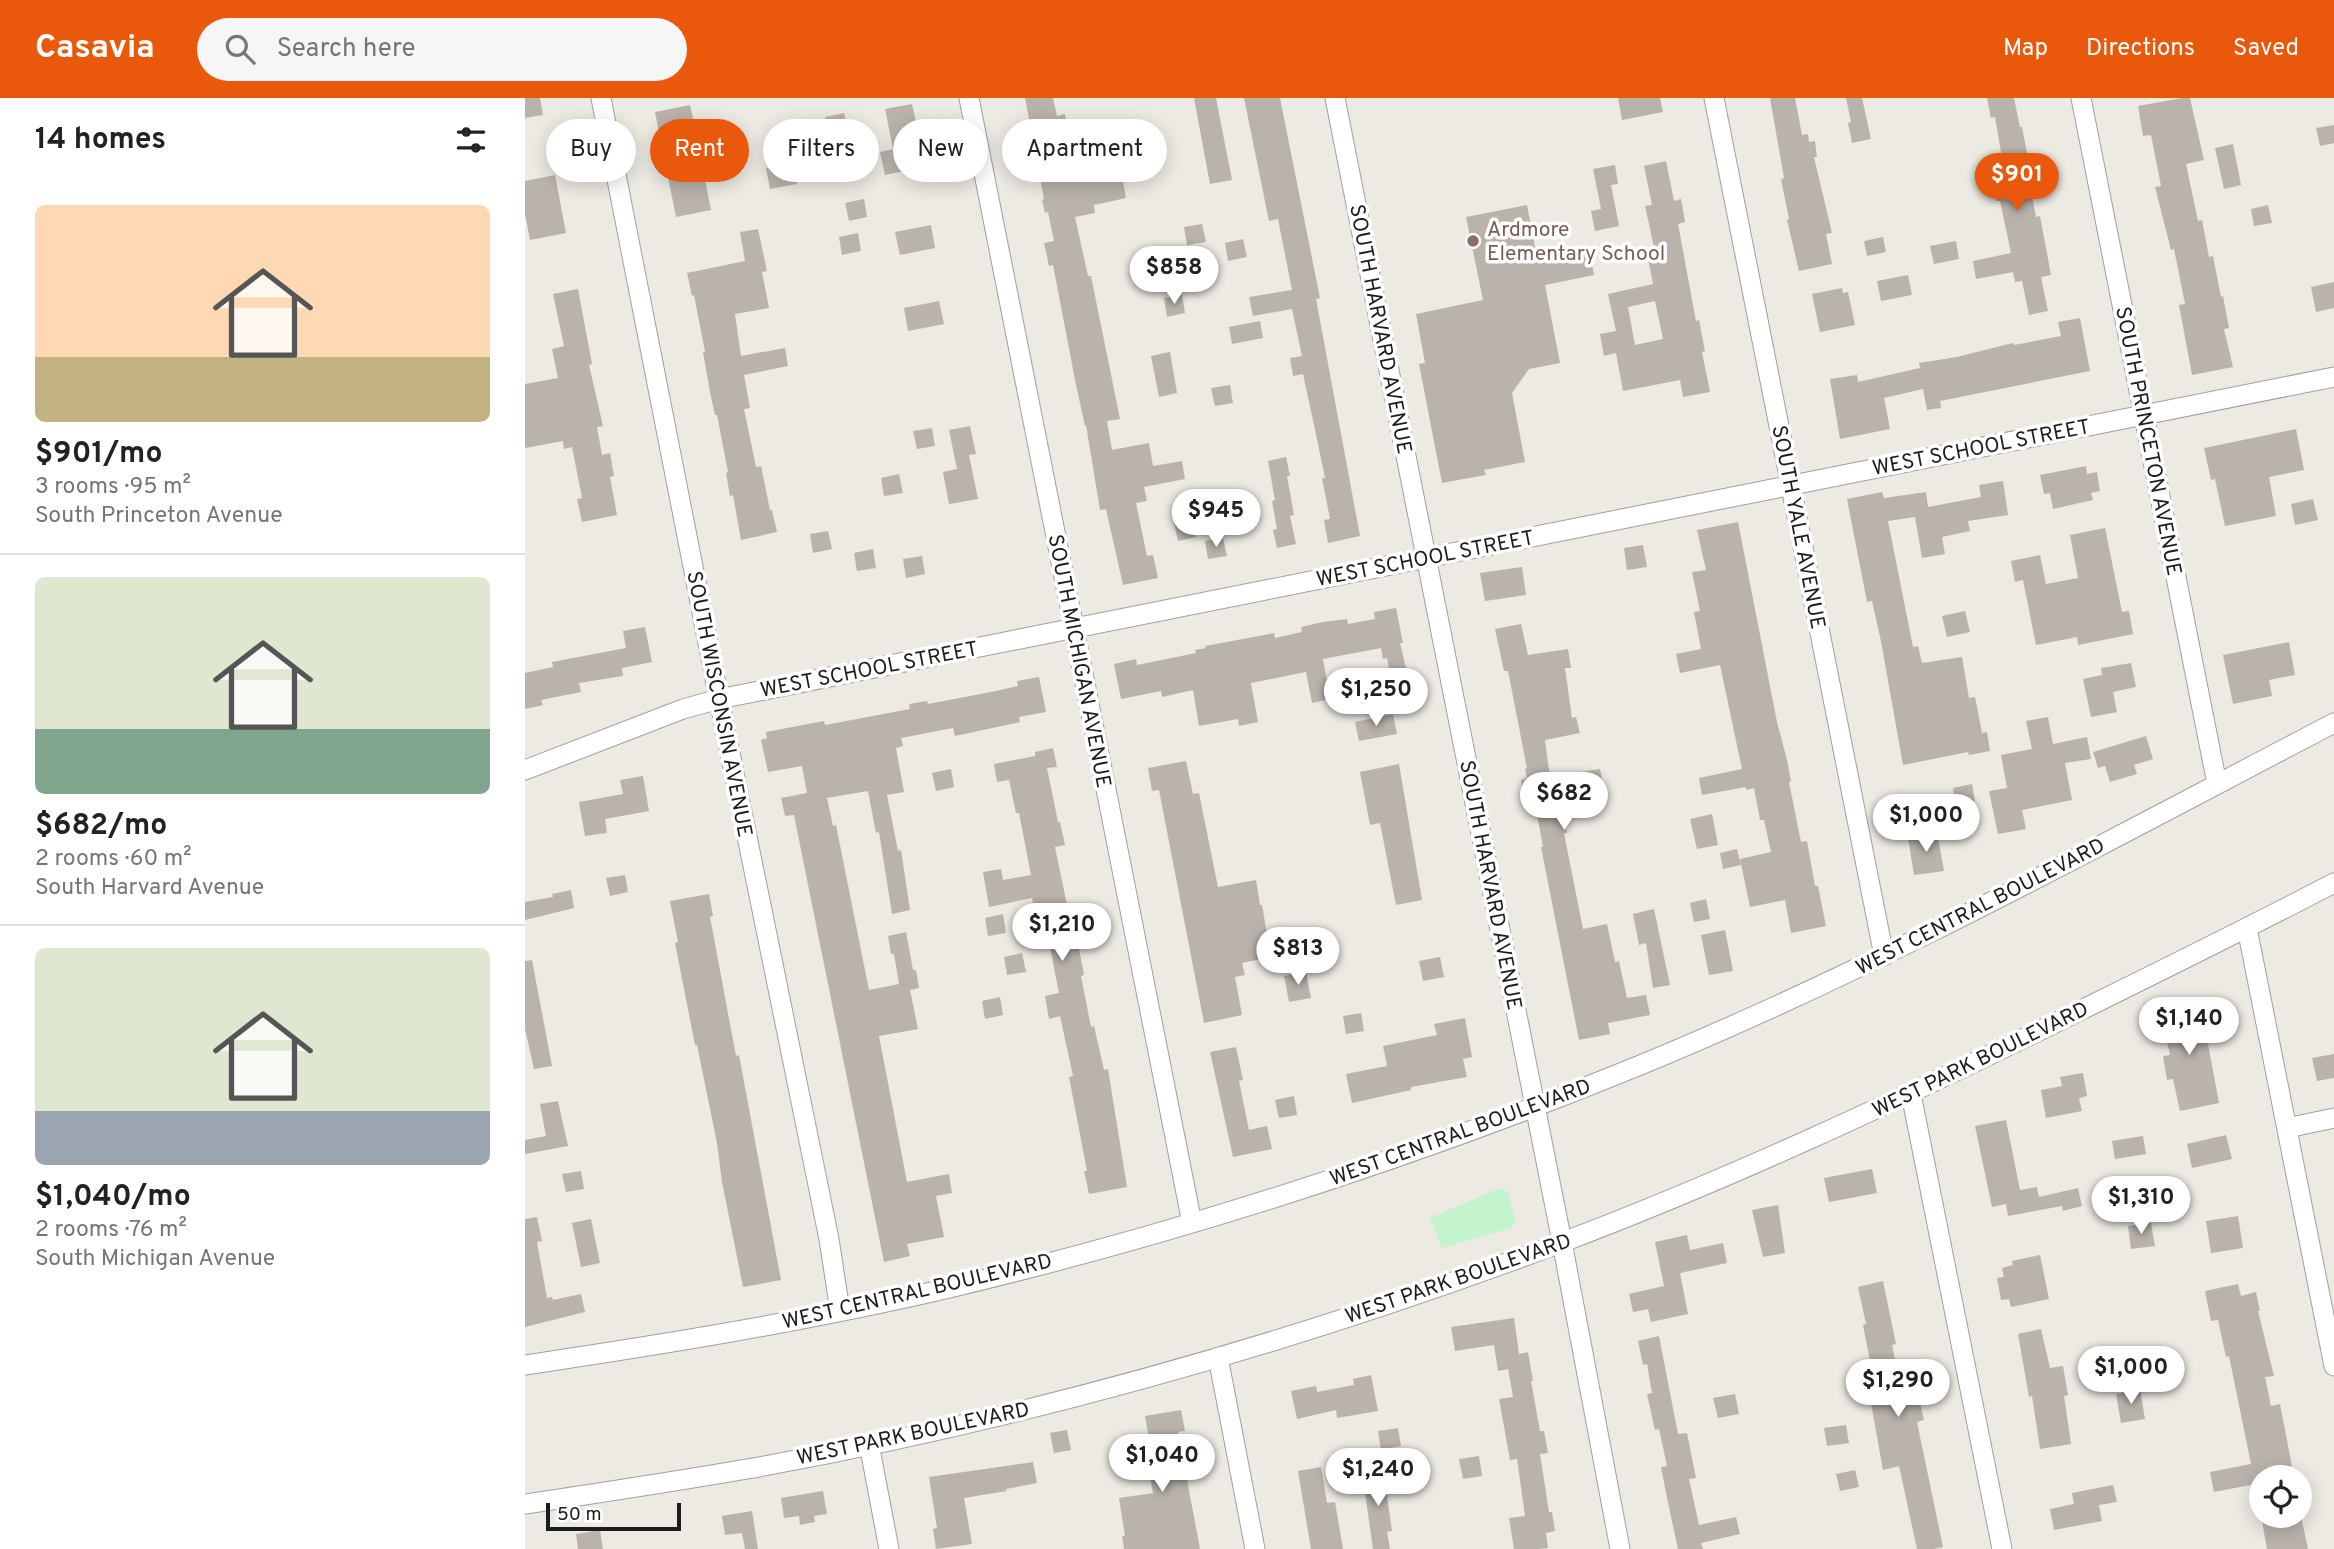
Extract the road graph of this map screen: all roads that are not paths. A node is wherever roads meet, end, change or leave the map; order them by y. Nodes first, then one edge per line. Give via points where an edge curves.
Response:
1 (601, 98) edge
2 (969, 98) edge
3 (1335, 98) edge
4 (1714, 98) edge
5 (2081, 98) edge
6 (2334, 377) edge
7 (2144, 415) junction
8 (1791, 485) junction
9 (1427, 558) junction
10 (1074, 628) junction
11 (719, 698) junction
12 (2334, 723) edge
13 (525, 770) edge
14 (2217, 784) junction
15 (2334, 883) edge
16 (2246, 929) junction
17 (1884, 956) junction
18 (1912, 1094) junction
19 (1534, 1106) junction
20 (2334, 1118) edge
21 (2287, 1128) junction
22 (1192, 1223) junction
23 (1562, 1242) junction
24 (840, 1311) junction
25 (1218, 1357) junction
26 (525, 1365) edge
27 (2334, 1366) edge
28 (869, 1444) junction
29 (525, 1504) edge
30 (889, 1549) edge
31 (1255, 1549) edge
32 (1620, 1549) edge
33 (2002, 1549) edge

1 - 11 street, SOUTH WISCONSIN AVENUE
2 - 10 street, SOUTH MICHIGAN AVENUE
3 - 9 street, SOUTH HARVARD AVENUE
4 - 8 street, SOUTH YALE AVENUE
5 - 7 street, SOUTH PRINCETON AVENUE
6 - 7 street, WEST SCHOOL STREET
7 - 8 street, WEST SCHOOL STREET
7 - 14 street, SOUTH PRINCETON AVENUE
8 - 9 street, WEST SCHOOL STREET
8 - 17 street, SOUTH YALE AVENUE
9 - 10 street, WEST SCHOOL STREET
9 - 19 street, SOUTH HARVARD AVENUE
10 - 11 street, WEST SCHOOL STREET
10 - 22 street, SOUTH MICHIGAN AVENUE
11 - 13 street, WEST SCHOOL STREET
11 - 24 street, SOUTH WISCONSIN AVENUE
12 - 14 street, WEST CENTRAL BOULEVARD
14 - 17 street, WEST CENTRAL BOULEVARD
15 - 16 street, WEST PARK BOULEVARD
16 - 18 street, WEST PARK BOULEVARD
16 - 21 street
17 - 19 street, WEST CENTRAL BOULEVARD via 1716,1033
18 - 23 street, WEST PARK BOULEVARD
18 - 33 street
19 - 22 street, WEST CENTRAL BOULEVARD via 1403,1155
19 - 23 street, SOUTH HARVARD AVENUE
20 - 21 street
21 - 27 street
22 - 24 street, WEST CENTRAL BOULEVARD via 943,1289
23 - 25 street, WEST PARK BOULEVARD
23 - 32 street, SOUTH HARVARD AVENUE
24 - 26 street, WEST CENTRAL BOULEVARD
25 - 28 street, WEST PARK BOULEVARD via 1045,1404
25 - 31 street
28 - 29 street, WEST PARK BOULEVARD
28 - 30 street

